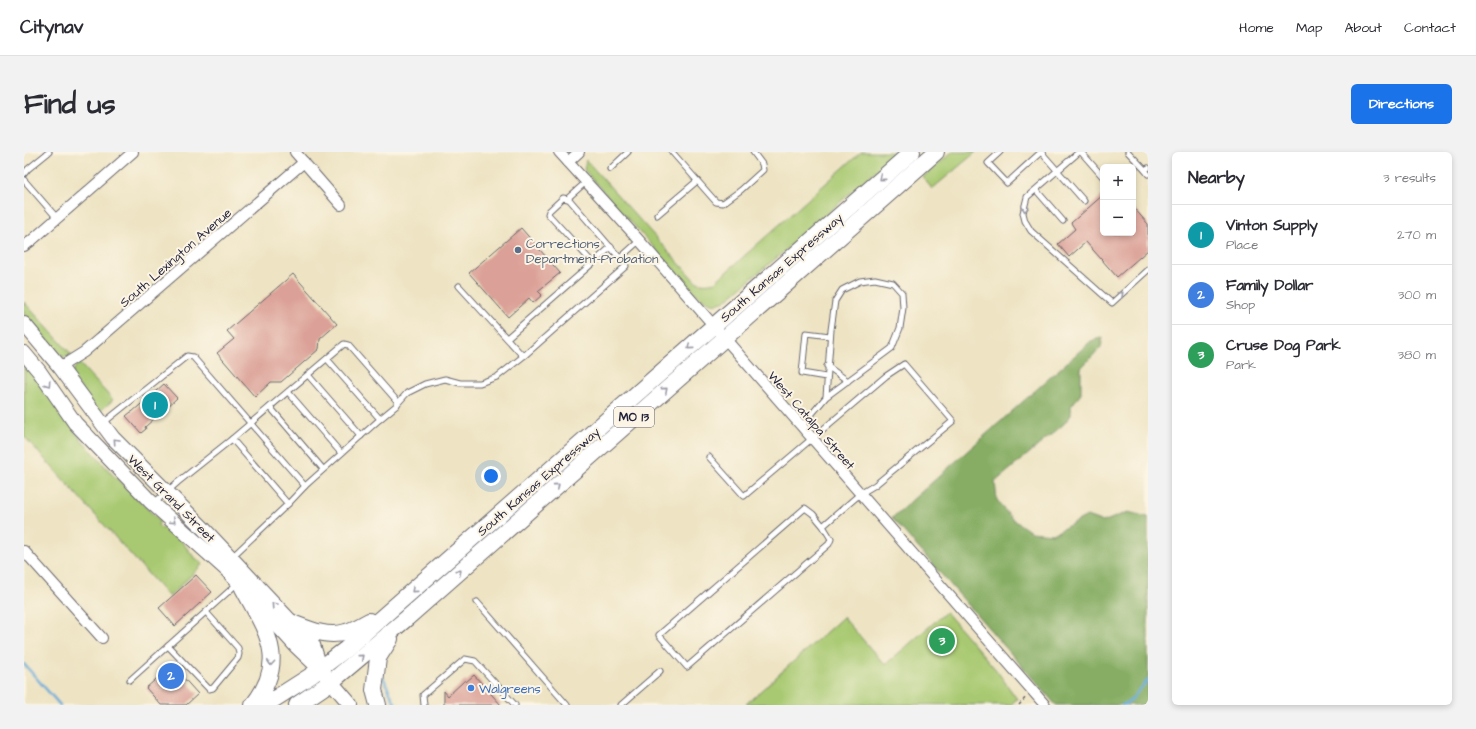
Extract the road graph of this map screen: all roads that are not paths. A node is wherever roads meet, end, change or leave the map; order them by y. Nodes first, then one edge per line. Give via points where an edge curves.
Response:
1 (49, 152) edge
2 (133, 152) edge
3 (295, 152) edge
4 (559, 152) edge
5 (579, 152) edge
6 (628, 152) edge
7 (672, 152) edge
8 (754, 152) edge
9 (912, 152) edge
10 (936, 152) edge
11 (1000, 152) edge
12 (1080, 152) edge
13 (1128, 152) edge
14 (304, 162) junction
15 (568, 162) junction
16 (610, 169) dead end
17 (1057, 170) junction
18 (1147, 171) edge
19 (24, 174) edge
20 (1100, 175) edge
21 (24, 180) edge
22 (698, 181) junction
23 (586, 182) junction
24 (1036, 190) junction
25 (568, 199) junction
26 (1084, 201) dead end
27 (341, 204) dead end
28 (657, 215) dead end
29 (57, 218) junction
30 (1063, 221) dead end
31 (639, 241) junction
32 (24, 246) edge
33 (611, 247) junction
34 (620, 258) junction
35 (592, 263) junction
36 (1148, 270) edge
37 (459, 286) dead end
38 (24, 324) edge
39 (713, 326) junction
40 (830, 336) junction
41 (507, 338) junction
42 (723, 338) junction
43 (24, 353) edge
44 (525, 355) junction
45 (327, 359) junction
46 (827, 366) junction
47 (60, 367) junction
48 (308, 375) junction
49 (826, 377) junction
50 (848, 381) junction
51 (288, 392) junction
52 (826, 397) junction
53 (398, 403) junction
54 (270, 407) junction
55 (380, 419) junction
56 (102, 424) junction
57 (250, 424) junction
58 (801, 427) junction
59 (361, 436) junction
60 (232, 439) junction
61 (811, 439) junction
62 (341, 453) junction
63 (709, 457) dead end
64 (323, 469) junction
65 (305, 486) junction
66 (166, 492) junction
67 (860, 494) junction
68 (153, 504) junction
69 (288, 504) junction
70 (823, 526) junction
71 (24, 551) edge
72 (227, 562) junction
73 (241, 585) junction
74 (477, 602) dead end
75 (392, 609) junction
76 (206, 612) junction
77 (407, 618) junction
78 (290, 622) junction
79 (102, 638) dead end
80 (168, 646) junction
81 (320, 669) junction
82 (660, 672) dead end
83 (130, 680) dead end
84 (331, 682) junction
85 (252, 705) edge
86 (265, 705) edge
87 (297, 705) edge
88 (351, 705) edge
89 (378, 705) edge
90 (424, 705) edge
91 (515, 705) edge
92 (567, 705) edge
93 (621, 705) edge
94 (1045, 705) edge

1 - 19 lane
2 - 29 street
3 - 14 street
4 - 15 street, West Catalpa Street
5 - 15 street
6 - 16 lane
7 - 22 lane
8 - 22 lane via 763,170 723,203 716,202
9 -> 39 main road, South Kansas Expressway / MO 13
10 - 42 main road, South Kansas Expressway / MO 13
11 - 17 lane via 988,162 1007,183 1041,152
12 - 17 lane
12 - 20 lane
13 - 18 lane
14 - 27 street
14 - 47 street, South Lexington Avenue via 84,352
15 - 23 street, West Catalpa Street
17 - 24 lane
17 - 26 lane
21 - 29 lane
22 - 28 lane
23 - 25 lane
23 - 31 street, West Catalpa Street
24 - 30 lane
24 -> 36 lane via 1028,197 1024,213 1031,231 1112,302
25 - 33 lane
25 - 35 lane via 563,198 548,214
29 - 32 street
31 - 34 lane
31 - 39 street, West Catalpa Street
33 - 34 lane
33 - 35 lane
34 - 44 lane via 625,268
35 - 41 lane
37 - 41 lane
38 - 47 main road, West Grand Street
39 - 42 street, West Catalpa Street
39 -> 75 main road, South Kansas Expressway / MO 13
40 - 46 lane
40 - 49 lane via 806,332 802,373
40 - 50 lane via 836,301 842,290 860,281 875,279 893,283 902,293 900,328 892,348
41 - 44 lane via 521,354
42 - 58 street, West Catalpa Street
77 -> 42 main road, South Kansas Expressway / MO 13
43 -> 68 main road, West Grand Street via 75,423
44 - 53 lane via 497,377 480,383 460,383 445,379 425,384 407,393
45 - 48 lane
45 - 53 lane via 346,344
45 - 55 lane
46 - 49 lane
46 - 50 lane
47 - 56 main road, West Grand Street
48 - 51 lane
48 - 59 lane
49 - 52 lane
50 - 52 lane
51 - 54 lane
51 - 62 lane
52 - 58 lane
53 - 55 lane
54 - 57 lane
54 - 64 lane
55 - 59 lane
56 - 57 lane via 190,356
66 -> 56 main road, West Grand Street
57 - 60 lane
57 - 65 lane
58 - 61 street, West Catalpa Street
59 - 62 lane
60 - 66 lane
60 - 69 lane
61 - 63 lane via 744,496
61 - 67 street, West Catalpa Street
61 - 67 lane via 904,364 953,421 875,485
62 - 64 lane
64 - 65 lane
65 - 69 lane
66 - 68 lane
66 - 72 main road, West Grand Street
67 - 70 lane
67 - 94 street, West Catalpa Street
68 -> 72 main road, West Grand Street
69 - 72 lane
70 - 70 lane via 831,539 829,544 687,667 659,635 805,508
71 - 79 street
72 - 73 main road, West Grand Street
78 -> 72 main road, West Grand Street
73 - 76 lane
73 - 81 main road, West Grand Street
73 -> 85 main road via 268,635 272,652 267,681
74 - 92 lane
75 - 78 main road via 347,632 336,634 311,631
75 - 81 main road, South Kansas Expressway / MO 13
76 - 80 lane
76 - 80 lane via 238,648 239,654 213,688 209,689
84 -> 77 main road, South Kansas Expressway / MO 13
77 - 89 main road via 378,658 374,690
78 - 81 main road, West Grand Street via 313,645
80 - 83 lane
81 - 84 main road, West Grand Street
81 - 86 main road, South Kansas Expressway / MO 13
82 - 93 lane
84 - 87 main road, South Kansas Expressway / MO 13
84 - 88 main road, West Grand Street
90 - 91 lane via 423,695 464,659 476,661

